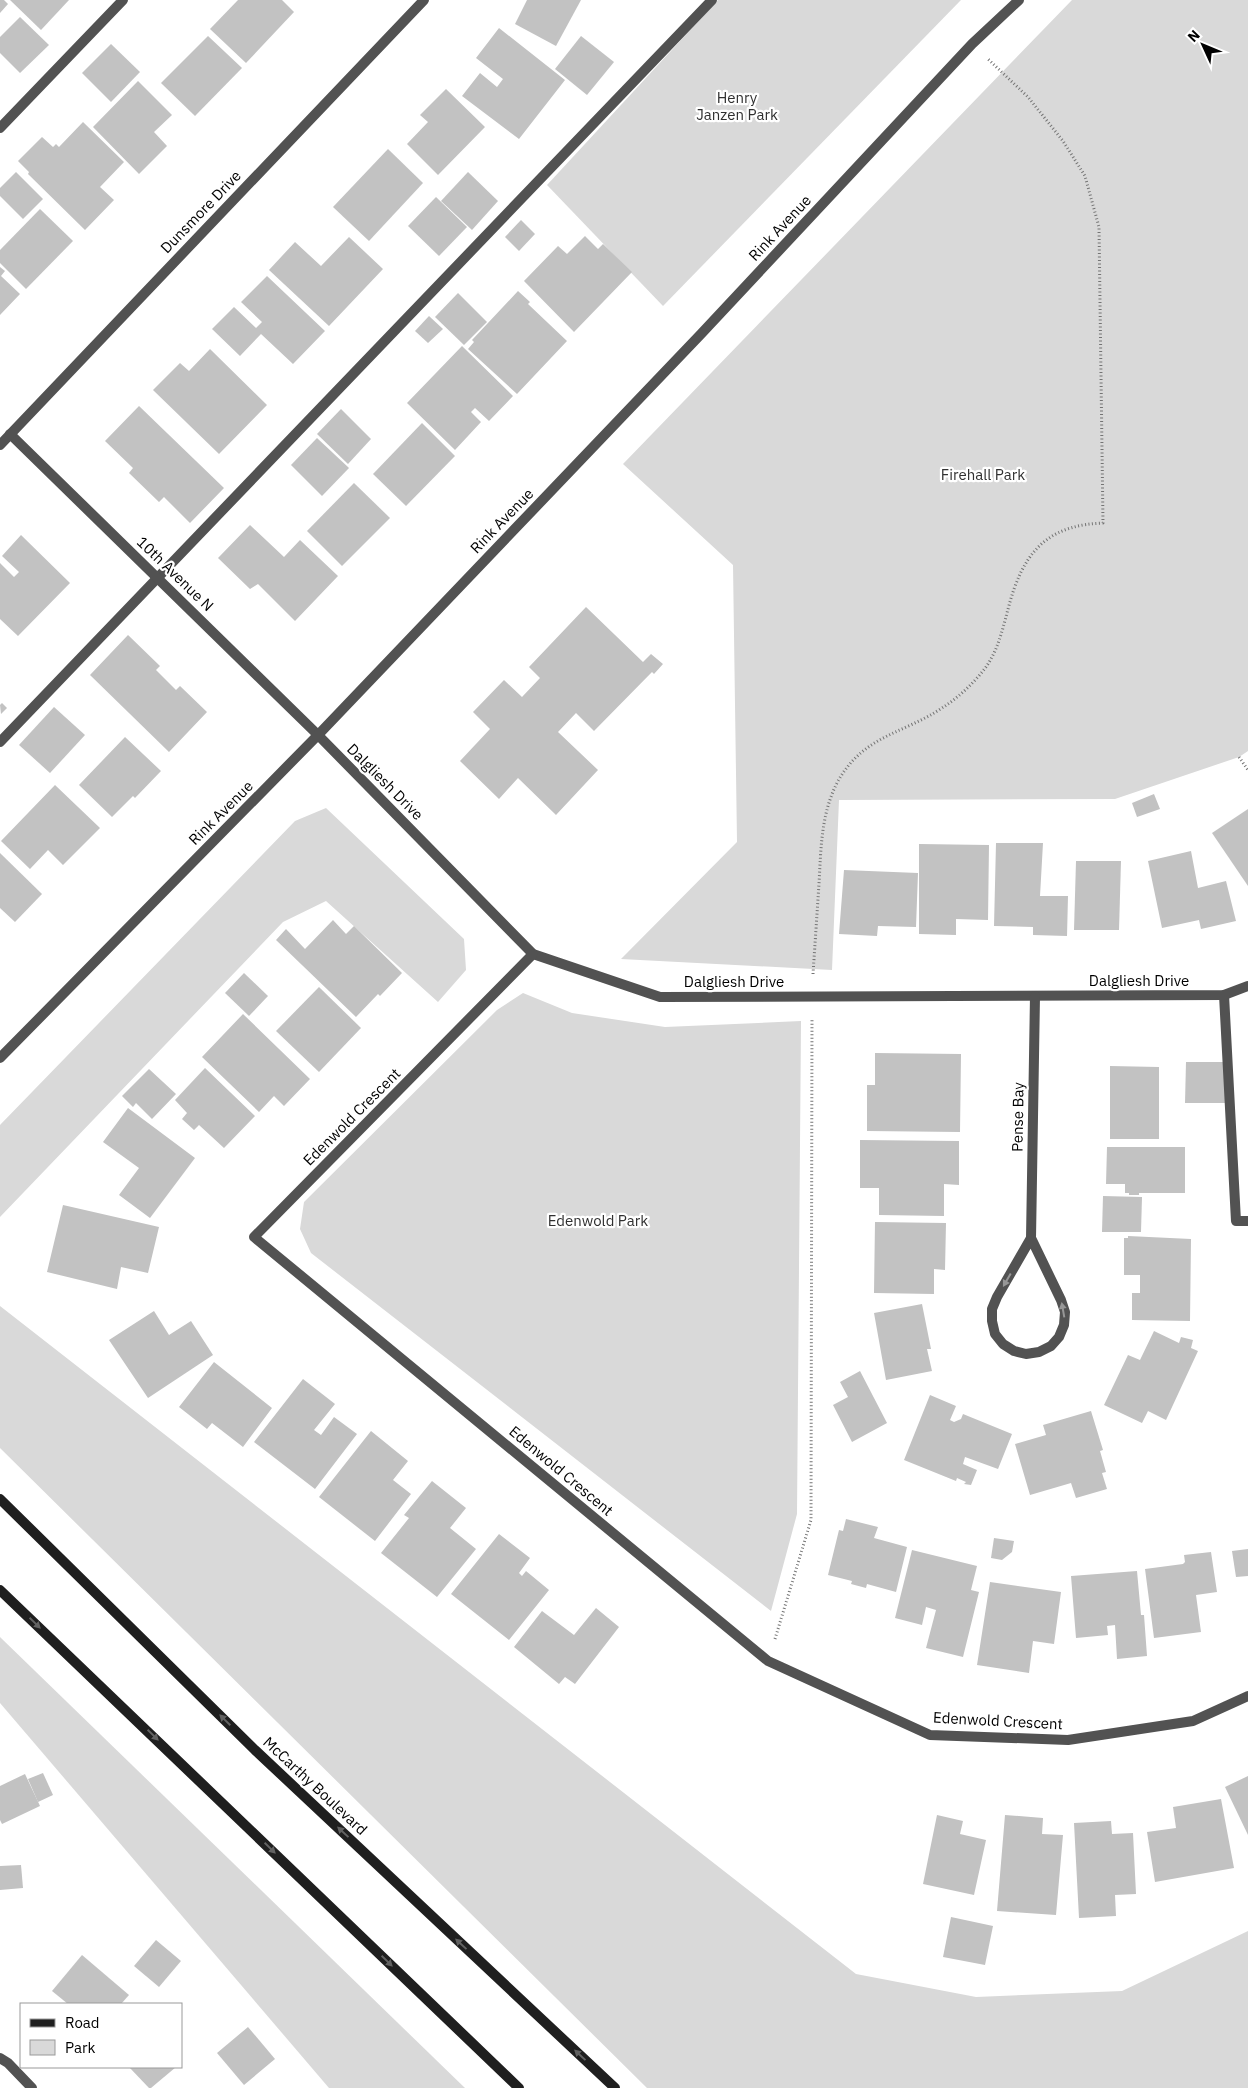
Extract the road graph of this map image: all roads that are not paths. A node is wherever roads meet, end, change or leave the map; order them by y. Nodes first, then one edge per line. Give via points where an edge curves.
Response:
1 (123, 0) edge
2 (424, 0) edge
3 (712, 0) edge
4 (1019, 0) edge
5 (0, 128) edge
6 (10, 434) junction
7 (0, 445) edge
8 (158, 578) junction
9 (318, 736) junction
10 (0, 742) edge
11 (533, 954) junction
12 (1248, 986) edge
13 (1224, 995) junction
14 (1035, 996) junction
15 (0, 1058) edge
16 (1248, 1222) edge
17 (1031, 1238) junction
18 (0, 1499) edge
19 (0, 1590) edge
20 (1248, 1696) edge
21 (0, 2058) edge
22 (32, 2088) edge
23 (519, 2088) edge
24 (616, 2088) edge

1 - 5 street
2 - 6 street, Dunsmore Drive
3 - 8 street
4 - 9 street, Rink Avenue via 972,44
6 - 7 street, Dunsmore Drive
6 - 8 street, 10th Avenue N
8 - 9 street, 10th Avenue N
8 - 10 street
9 - 11 street, Dalgliesh Drive
9 - 15 street, Rink Avenue
11 - 14 street, Dalgliesh Drive via 660,997
11 - 20 street, Edenwold Crescent via 254,1237 768,1661 930,1734 1068,1740 1194,1721
12 - 13 street, Dalgliesh Drive
13 - 14 street, Dalgliesh Drive
13 - 16 street via 1236,1222
14 - 17 street, Pense Bay
17 -> 17 street, Pense Bay via 997,1297 992,1315 995,1334 1003,1344 1026,1354 1039,1352 1059,1337 1065,1312
24 -> 18 main road, McCarthy Boulevard via 255,1750
19 -> 23 main road
21 - 22 street

